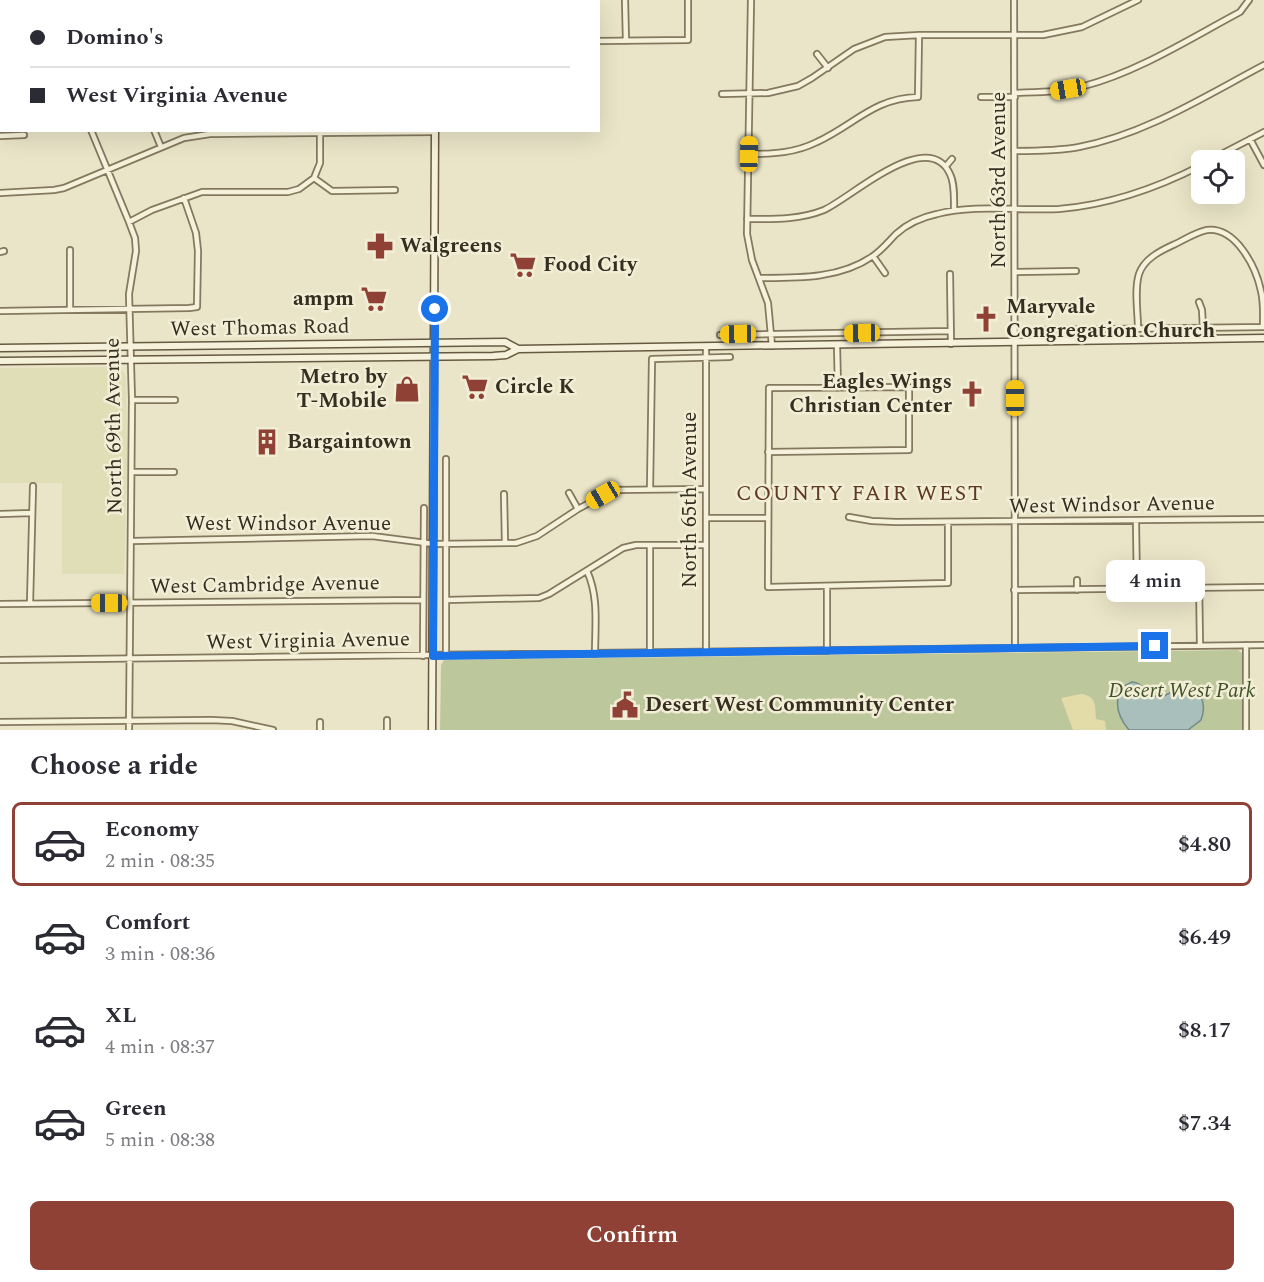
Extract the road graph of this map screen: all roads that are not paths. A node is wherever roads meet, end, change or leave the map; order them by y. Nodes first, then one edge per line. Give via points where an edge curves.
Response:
1 (625, 0) edge
2 (688, 0) edge
3 (751, 0) edge
4 (1014, 0) edge
5 (1138, 0) edge
6 (1248, 0) edge
7 (1014, 34) junction
8 (919, 35) junction
9 (600, 41) edge
10 (626, 41) junction
11 (817, 54) dead end
12 (1264, 65) edge
13 (828, 68) junction
14 (722, 94) dead end
15 (749, 94) junction
16 (1015, 95) junction
17 (981, 97) dead end
18 (92, 132) edge
19 (155, 132) edge
20 (320, 132) edge
21 (435, 132) edge
22 (1264, 132) edge
23 (0, 135) edge
24 (24, 135) dead end
25 (1250, 139) junction
26 (161, 147) junction
27 (1229, 150) edge
28 (1014, 151) junction
29 (749, 154) junction
30 (952, 159) dead end
31 (1264, 165) edge
32 (946, 166) junction
33 (107, 169) junction
34 (1191, 170) edge
35 (314, 178) junction
36 (395, 190) dead end
37 (0, 193) edge
38 (184, 198) junction
39 (954, 210) junction
40 (1015, 210) junction
41 (747, 219) junction
42 (129, 222) junction
43 (1223, 224) dead end
44 (1221, 231) junction
45 (70, 250) dead end
46 (873, 256) junction
47 (1139, 258) dead end
48 (1144, 264) junction
49 (1076, 271) dead end
50 (1016, 272) junction
51 (885, 273) dead end
52 (950, 274) dead end
53 (759, 278) junction
54 (1199, 302) dead end
55 (70, 309) junction
56 (129, 309) junction
57 (0, 311) edge
58 (1264, 327) edge
59 (1203, 328) junction
60 (1138, 329) junction
61 (951, 331) junction
62 (772, 334) junction
63 (720, 335) dead end
64 (1264, 338) edge
65 (1034, 342) junction
66 (1015, 343) junction
67 (434, 344) junction
68 (951, 344) junction
69 (837, 345) junction
70 (772, 346) junction
71 (93, 347) junction
72 (130, 347) junction
73 (706, 347) junction
74 (0, 348) edge
75 (518, 349) junction
76 (435, 357) junction
77 (706, 357) junction
78 (730, 357) dead end
79 (92, 360) junction
80 (130, 360) junction
81 (0, 361) edge
82 (838, 388) junction
83 (132, 400) junction
84 (175, 400) dead end
85 (768, 452) junction
86 (446, 459) dead end
87 (132, 472) junction
88 (174, 472) dead end
89 (33, 486) dead end
90 (650, 489) junction
91 (706, 489) junction
92 (569, 493) dead end
93 (504, 494) dead end
94 (424, 508) dead end
95 (578, 509) junction
96 (32, 513) junction
97 (0, 514) edge
98 (849, 517) dead end
99 (706, 518) junction
100 (767, 518) junction
101 (1264, 519) edge
102 (1232, 520) junction
103 (948, 522) junction
104 (1014, 522) junction
105 (1136, 522) junction
106 (1232, 528) dead end
107 (132, 541) junction
108 (424, 543) junction
109 (505, 543) junction
110 (434, 544) junction
111 (446, 544) junction
112 (650, 545) junction
113 (706, 545) junction
114 (587, 571) junction
115 (1199, 577) dead end
116 (1077, 580) dead end
117 (826, 586) junction
118 (1264, 586) edge
119 (1199, 587) junction
120 (1137, 588) junction
121 (1014, 590) junction
122 (1077, 590) junction
123 (423, 600) junction
124 (446, 600) junction
125 (30, 603) junction
126 (129, 603) junction
127 (0, 604) edge
128 (1246, 645) junction
129 (1264, 645) edge
130 (1200, 646) junction
131 (1015, 648) junction
132 (826, 651) junction
133 (650, 652) junction
134 (706, 652) junction
135 (595, 654) junction
136 (446, 655) junction
137 (423, 656) junction
138 (433, 656) junction
139 (129, 659) junction
140 (0, 660) edge
141 (129, 720) junction
142 (387, 720) dead end
143 (0, 722) edge
144 (320, 722) dead end
145 (129, 730) edge
146 (273, 730) edge
147 (320, 730) edge
148 (387, 730) edge
149 (432, 730) edge
150 (1246, 730) edge

1 - 10 street
2 - 10 street via 688,40
3 - 15 street
4 - 7 street, North 63rd Avenue
5 - 7 street via 1082,27 1043,35
6 - 16 street via 1240,12 1114,76 1053,92
7 - 8 street
7 - 16 street, North 63rd Avenue
8 - 13 street via 869,42
8 - 29 street via 918,97 884,103 798,150
9 - 10 street
11 - 13 street
12 - 28 street via 1172,114 1114,138 1078,147
13 - 15 street via 798,86
14 - 15 street
15 - 29 street
16 - 17 street
16 - 28 street, North 63rd Avenue
18 - 33 street, North 69th Avenue
19 - 26 street
20 - 26 street via 210,134
20 - 35 street via 320,163
21 - 67 main road
22 - 25 street
23 - 24 street
25 - 27 street
25 - 31 street
26 - 33 street
28 - 40 street, North 63rd Avenue
29 - 41 street
30 - 32 street
32 - 39 street via 951,176
32 - 41 street via 933,158 915,158 816,212 781,219
33 - 37 street via 54,190
33 - 42 street, North 69th Avenue
34 - 40 street via 1125,197 1060,209
35 - 36 street via 332,191
35 - 38 street via 288,192 202,192
38 - 42 street
38 - 56 street via 196,233 197,307
39 - 40 street
39 - 46 street via 898,231
40 - 50 street, North 63rd Avenue
41 - 53 street via 748,243
42 - 56 street, North 69th Avenue via 136,251
43 - 44 street
44 - 48 street via 1199,232 1162,250
44 - 58 street via 1239,245 1258,280
45 - 55 street
46 - 51 street
46 - 53 street via 842,271 820,276
47 - 48 street
48 - 60 street via 1137,285
49 - 50 street
50 - 66 street, North 63rd Avenue
52 - 61 street
53 - 62 street via 768,303
54 - 59 street
55 - 56 street
55 - 57 street
56 - 72 street, North 69th Avenue
58 - 59 street
59 - 60 street
60 - 65 street via 1034,330
61 - 62 street
61 - 68 street
62 - 63 street
62 - 70 street
64 - 65 main road, West Thomas Road
65 - 66 main road, West Thomas Road
66 - 68 main road, West Thomas Road
66 - 104 street, North 63rd Avenue
67 - 72 main road, West Thomas Road
67 - 75 main road, West Thomas Road via 505,342
67 - 76 main road
68 - 69 main road, West Thomas Road
69 - 70 main road, West Thomas Road
69 - 82 street
70 - 73 main road, West Thomas Road
71 - 72 main road, West Thomas Road
71 - 74 main road, West Thomas Road
71 - 79 main road
72 - 80 street, North 69th Avenue
73 - 75 main road, West Thomas Road
73 - 77 street, North 65th Avenue
75 - 76 main road, West Thomas Road via 506,355
76 - 80 main road, West Thomas Road
76 - 110 main road
77 - 78 street
77 - 90 street via 652,359
77 - 91 street, North 65th Avenue
79 - 80 main road, West Thomas Road
79 - 81 main road, West Thomas Road
80 - 83 street, North 69th Avenue
82 - 85 street via 769,388
82 - 85 street via 909,387 909,450
83 - 84 street
83 - 87 street, North 69th Avenue
85 - 100 street
86 - 111 street
87 - 88 street
87 - 107 street, North 69th Avenue
89 - 96 street
90 - 91 street, West Windsor Avenue
90 - 95 street, West Windsor Avenue via 614,490
91 - 99 street, North 65th Avenue
92 - 95 street
93 - 109 street
94 - 108 street
95 - 109 street, West Windsor Avenue via 529,540
96 - 97 street
96 - 125 street
98 - 103 street, West Windsor Avenue
99 - 100 street
99 - 113 street, North 65th Avenue
100 - 117 street via 768,586
101 - 102 street, West Windsor Avenue
102 - 105 street, West Windsor Avenue
102 - 106 street, West Windsor Avenue
103 - 104 street, West Windsor Avenue
103 - 117 street via 948,583
104 - 105 street, West Windsor Avenue
104 - 121 street, North 63rd Avenue
105 - 120 street
107 - 108 street, West Windsor Avenue via 372,536
107 - 126 street, North 69th Avenue
108 - 110 street, West Windsor Avenue
108 - 123 street
109 - 111 street, West Windsor Avenue
110 - 111 street, West Windsor Avenue
110 - 138 main road
111 - 124 street
112 - 113 street
112 - 114 street via 623,548
112 - 133 street
113 - 134 street, North 65th Avenue
114 - 124 street via 539,597
114 - 135 street via 595,597
115 - 119 street
116 - 122 street
117 - 132 street
118 - 119 street
119 - 120 street
119 - 130 street
120 - 122 street
121 - 122 street
121 - 131 street, North 63rd Avenue
123 - 126 street, West Cambridge Avenue
123 - 137 street
124 - 136 street
125 - 126 street, West Cambridge Avenue
125 - 127 street, West Cambridge Avenue
126 - 139 street, North 69th Avenue
128 - 129 street, West Virginia Avenue
128 - 130 street, West Virginia Avenue
128 - 150 street
130 - 131 street, West Virginia Avenue
131 - 132 street, West Virginia Avenue
132 - 134 street, West Virginia Avenue
133 - 134 street, West Virginia Avenue
133 - 135 street, West Virginia Avenue
135 - 136 street, West Virginia Avenue
136 - 138 street, West Virginia Avenue
137 - 138 street, West Virginia Avenue
137 - 139 street, West Virginia Avenue
138 - 149 main road
139 - 140 street, West Virginia Avenue
139 - 141 street, North 69th Avenue
141 - 143 street
141 - 145 street, North 69th Avenue
141 - 146 street via 232,721
142 - 148 street
144 - 147 street

